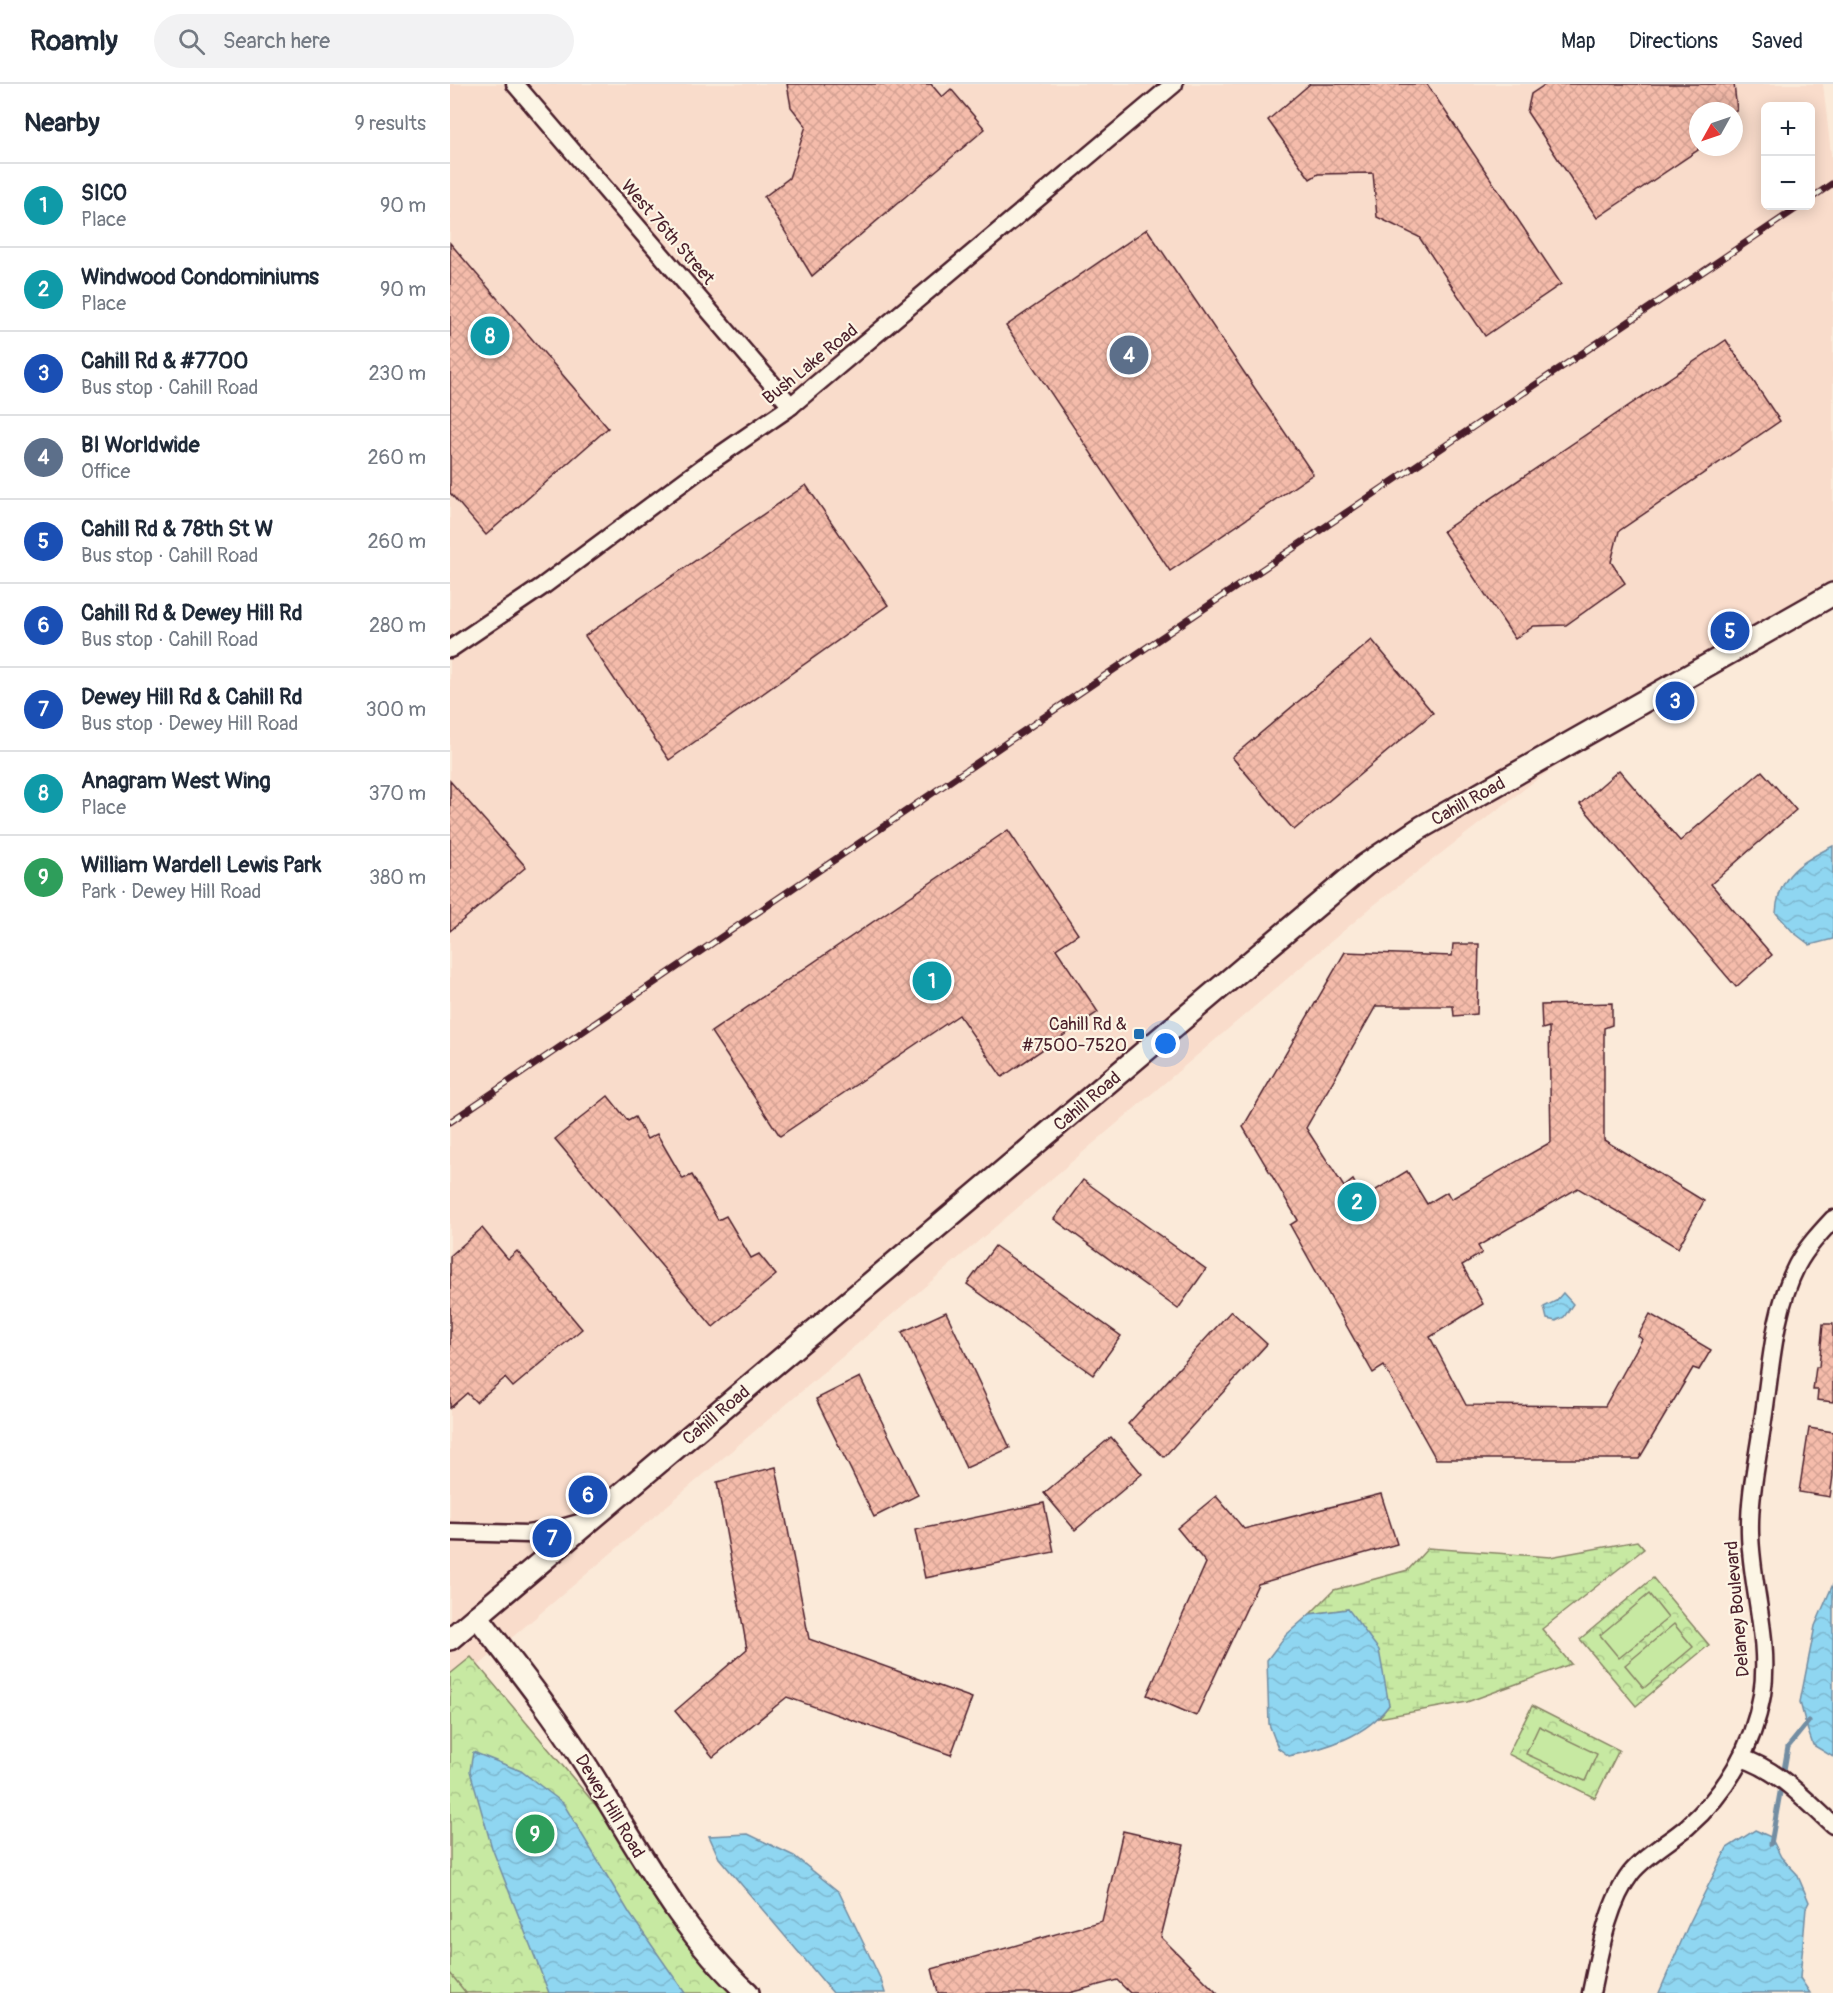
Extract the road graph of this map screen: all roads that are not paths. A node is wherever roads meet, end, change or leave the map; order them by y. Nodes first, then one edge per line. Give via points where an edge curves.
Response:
1 (515, 84) edge
2 (1174, 84) edge
3 (791, 406) junction
4 (1833, 594) edge
5 (450, 649) edge
6 (1833, 1219) edge
7 (595, 1518) junction
8 (450, 1532) edge
9 (477, 1616) junction
10 (450, 1639) edge
11 (1741, 1758) junction
12 (1833, 1825) edge
13 (748, 1993) edge
14 (1591, 1993) edge

1 - 3 street, West 76th Street
2 - 3 street, Bush Lake Road
3 - 5 street, Bush Lake Road
4 - 7 street, Cahill Road via 1422,827 1365,865
6 - 11 street, Delaney Boulevard via 1797,1264 1784,1296 1777,1330 1749,1531 1764,1655 1762,1695
7 - 8 street via 527,1534
7 - 9 street, Cahill Road
9 - 10 street, Cahill Road
9 - 13 street, Dewey Hill Road via 561,1727 673,1904 704,1946
11 - 12 street via 1793,1787
11 - 14 street, Delaney Boulevard via 1714,1800 1630,1874 1614,1904

